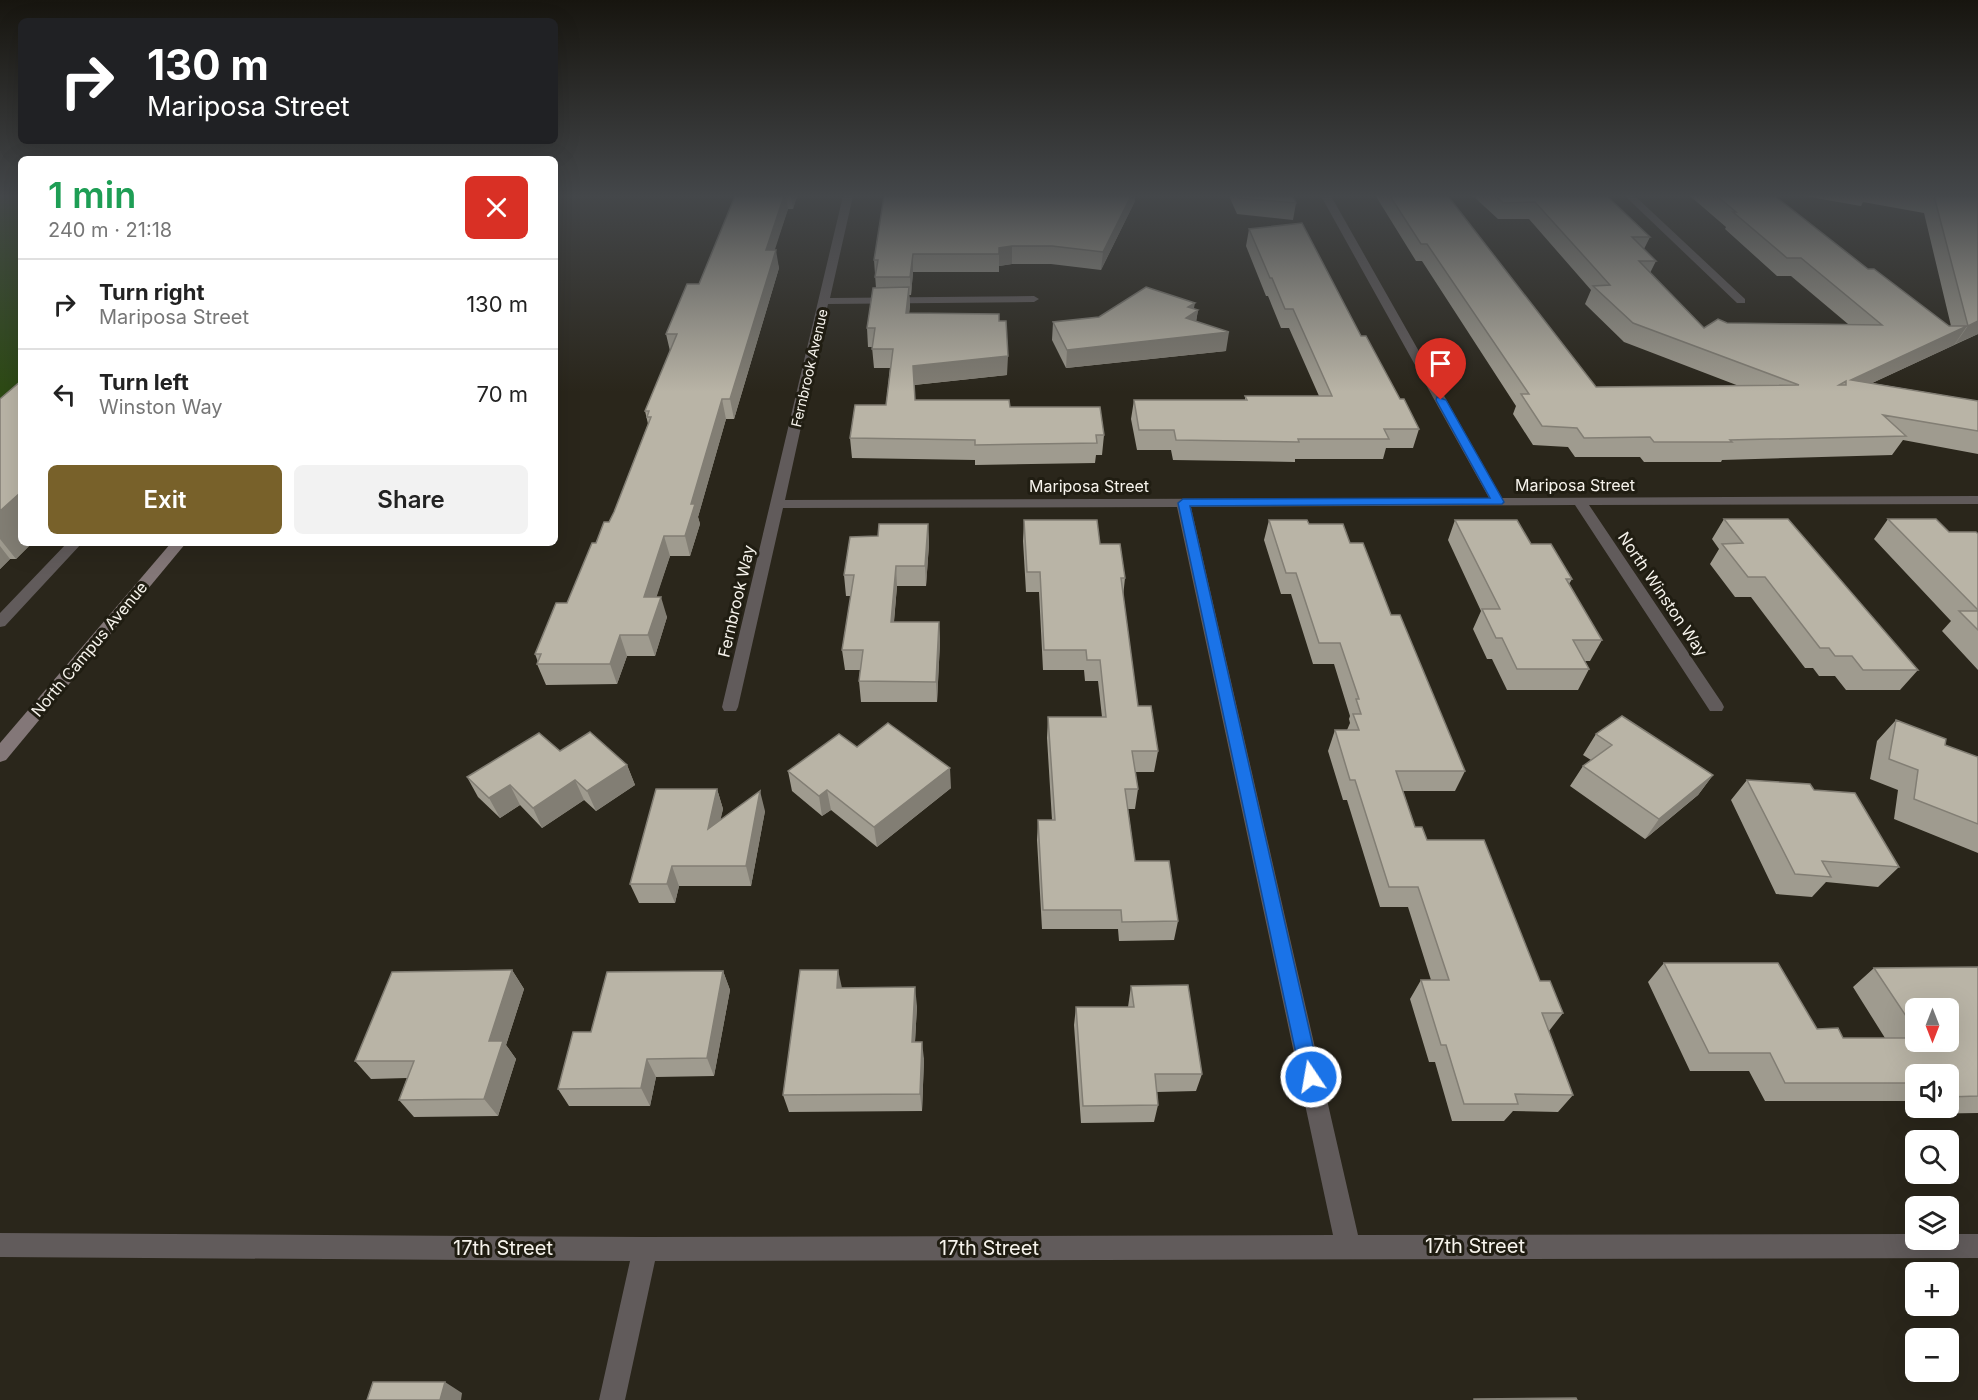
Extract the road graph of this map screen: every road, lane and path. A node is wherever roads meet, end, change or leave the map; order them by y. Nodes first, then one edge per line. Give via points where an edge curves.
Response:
1 (834, 261) edge
2 (1363, 261) edge
3 (1699, 261) edge
4 (1034, 300) dead end
5 (1741, 301) dead end
6 (825, 302) junction
7 (1978, 500) edge
8 (1498, 502) junction
9 (1580, 502) junction
10 (1183, 503) junction
11 (777, 504) junction
12 (72, 546) edge
13 (176, 546) edge
14 (0, 622) edge
15 (730, 707) dead end
16 (1716, 707) dead end
17 (0, 755) edge
18 (0, 1245) edge
19 (1348, 1246) junction
20 (1978, 1246) edge
21 (645, 1249) junction
22 (612, 1400) edge

1 - 6 street, Fernbrook Avenue
2 - 8 street
3 - 5 street
4 - 6 street
6 - 11 street, Fernbrook Avenue
7 - 9 street, Mariposa Street
8 - 9 street, Mariposa Street
8 - 10 street, Mariposa Street
9 - 16 street, North Winston Way
10 - 11 street, Mariposa Street
10 - 19 street
11 - 15 street, Fernbrook Way
12 - 14 street
13 - 17 main road, North Campus Avenue
18 - 21 street, 17th Street
19 - 20 street, 17th Street
19 - 21 street, 17th Street
21 - 22 street

